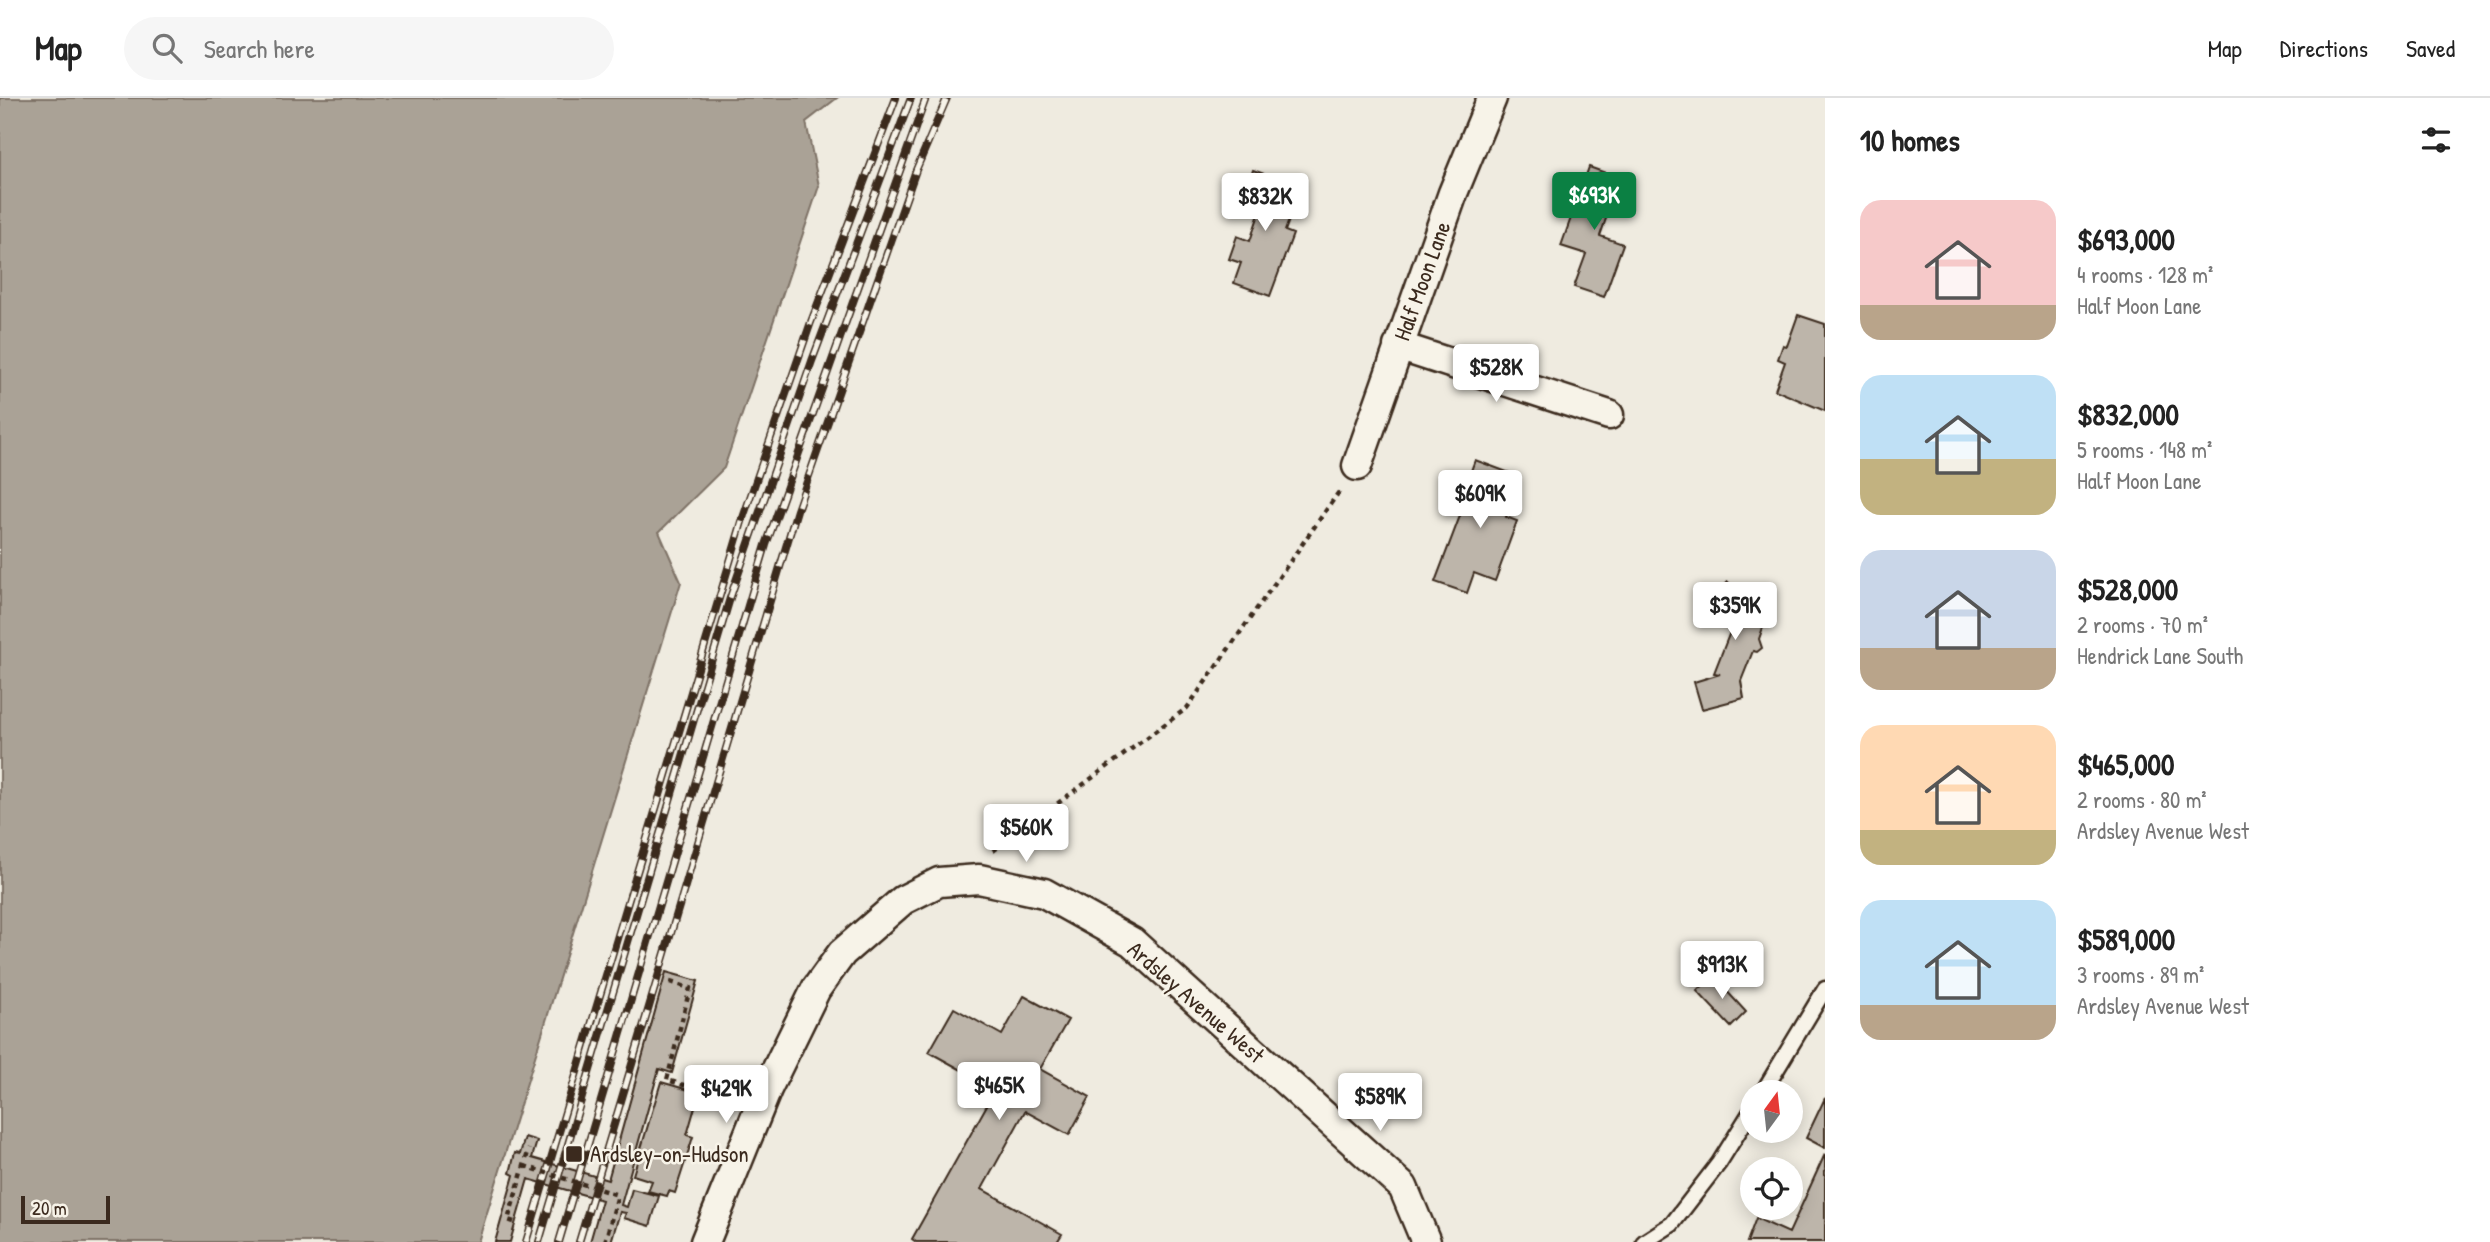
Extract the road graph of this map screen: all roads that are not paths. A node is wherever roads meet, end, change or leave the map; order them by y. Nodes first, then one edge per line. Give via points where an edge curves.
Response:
1 (1492, 98) edge
2 (1398, 346) junction
3 (1609, 415) dead end
4 (1357, 466) road end
5 (1825, 989) edge
6 (1770, 1080) edge
7 (1740, 1129) edge
8 (705, 1242) edge
9 (1426, 1242) edge
10 (1644, 1242) edge

1 - 2 street, Half Moon Lane
2 - 3 street
2 - 4 street, Half Moon Lane
5 - 6 lane
7 - 10 lane via 1672,1224
8 - 9 street, Ardsley Avenue West via 767,1089 816,989 842,953 902,900 939,882 979,879 1044,893 1132,942 1403,1187

